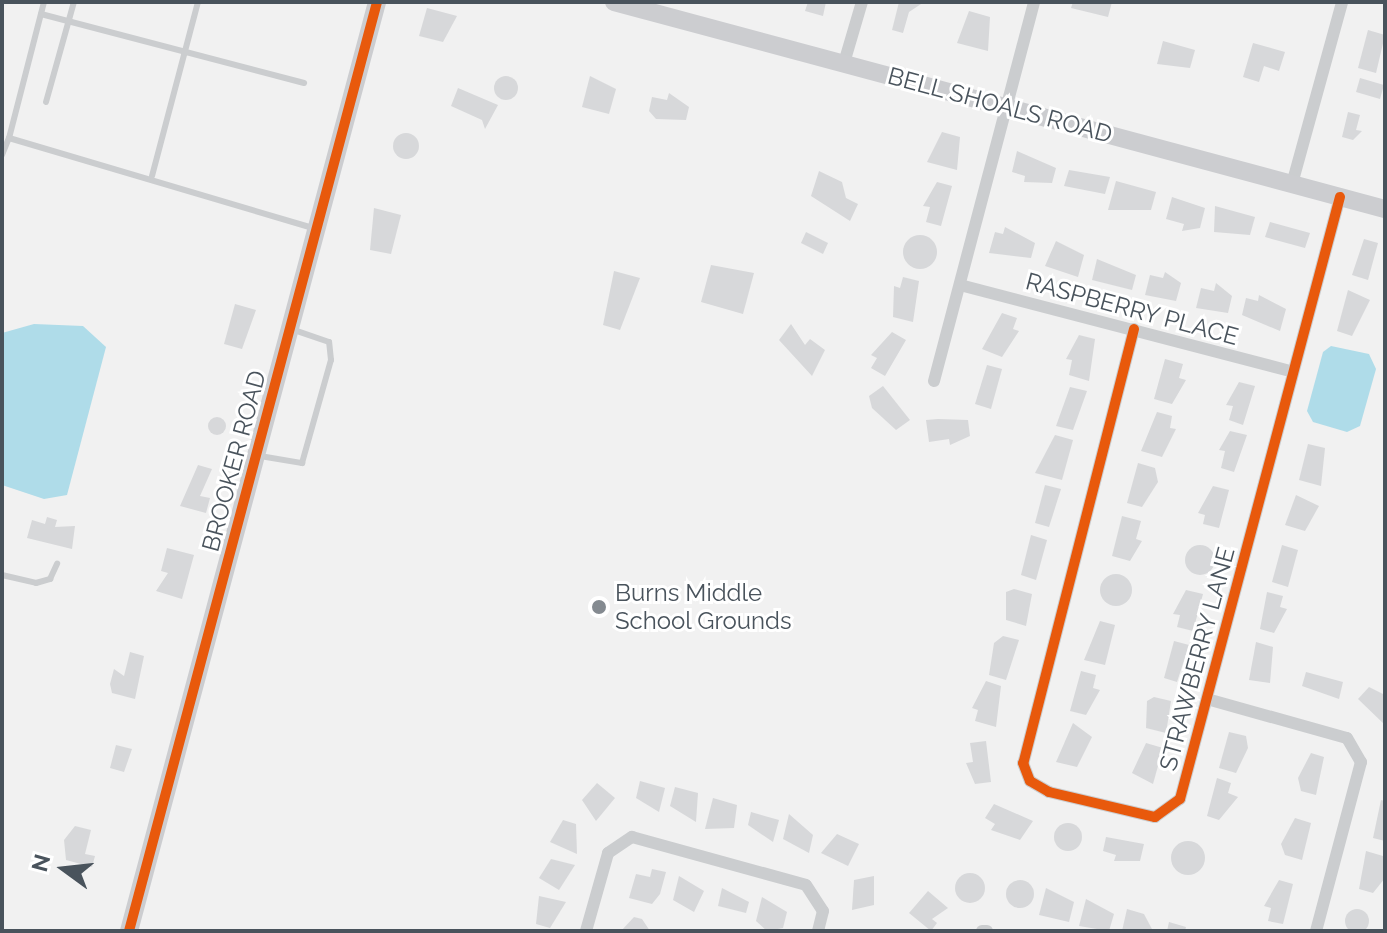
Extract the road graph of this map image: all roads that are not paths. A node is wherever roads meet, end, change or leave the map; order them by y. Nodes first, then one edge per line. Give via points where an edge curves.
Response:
1 (44, 2) edge
2 (74, 2) edge
3 (198, 2) edge
4 (377, 2) edge
5 (614, 2) edge
6 (862, 2) edge
7 (1034, 2) edge
8 (1342, 2) edge
9 (41, 14) junction
10 (69, 21) junction
11 (185, 51) junction
12 (844, 63) junction
13 (304, 83) dead end
14 (46, 102) dead end
15 (1004, 106) junction
16 (6, 140) edge
17 (2, 155) edge
18 (152, 176) junction
19 (1292, 184) junction
20 (1340, 197) junction
21 (1385, 209) edge
22 (316, 229) junction
23 (960, 285) junction
24 (290, 328) junction
25 (1134, 329) junction
26 (1293, 372) junction
27 (934, 381) dead end
28 (256, 455) junction
29 (57, 564) dead end
30 (2, 575) edge
31 (1207, 699) junction
32 (129, 931) edge
33 (586, 931) edge
34 (818, 931) edge
35 (1316, 931) edge

1 - 9 lane
2 - 10 lane
3 - 11 lane
4 - 22 street, BROOKER ROAD
5 - 12 street, BELL SHOALS ROAD
6 - 12 street
7 - 15 street
8 - 19 street
9 - 10 lane
9 - 16 lane
10 - 11 lane
10 - 14 lane
11 - 13 lane
11 - 18 lane
12 - 15 street, BELL SHOALS ROAD
15 - 19 street, BELL SHOALS ROAD
15 - 23 street
16 - 17 lane
16 - 18 lane
18 - 22 lane
19 - 20 street, BELL SHOALS ROAD
20 - 21 street, BELL SHOALS ROAD
20 - 26 street, STRAWBERRY LANE
22 - 24 street, BROOKER ROAD
23 - 25 street, RASPBERRY PLACE
23 - 27 street
24 - 28 street, BROOKER ROAD
24 - 28 lane via 320,336 331,360 302,463
25 - 26 street, RASPBERRY PLACE
25 - 31 street, STRAWBERRY LANE via 1023,769 1049,792 1161,816 1180,799
26 - 31 street, STRAWBERRY LANE
28 - 32 street, BROOKER ROAD
29 - 30 lane via 50,579 36,583
31 - 35 street via 1347,738 1361,762
33 - 34 street via 608,853 632,837 806,885 823,911

